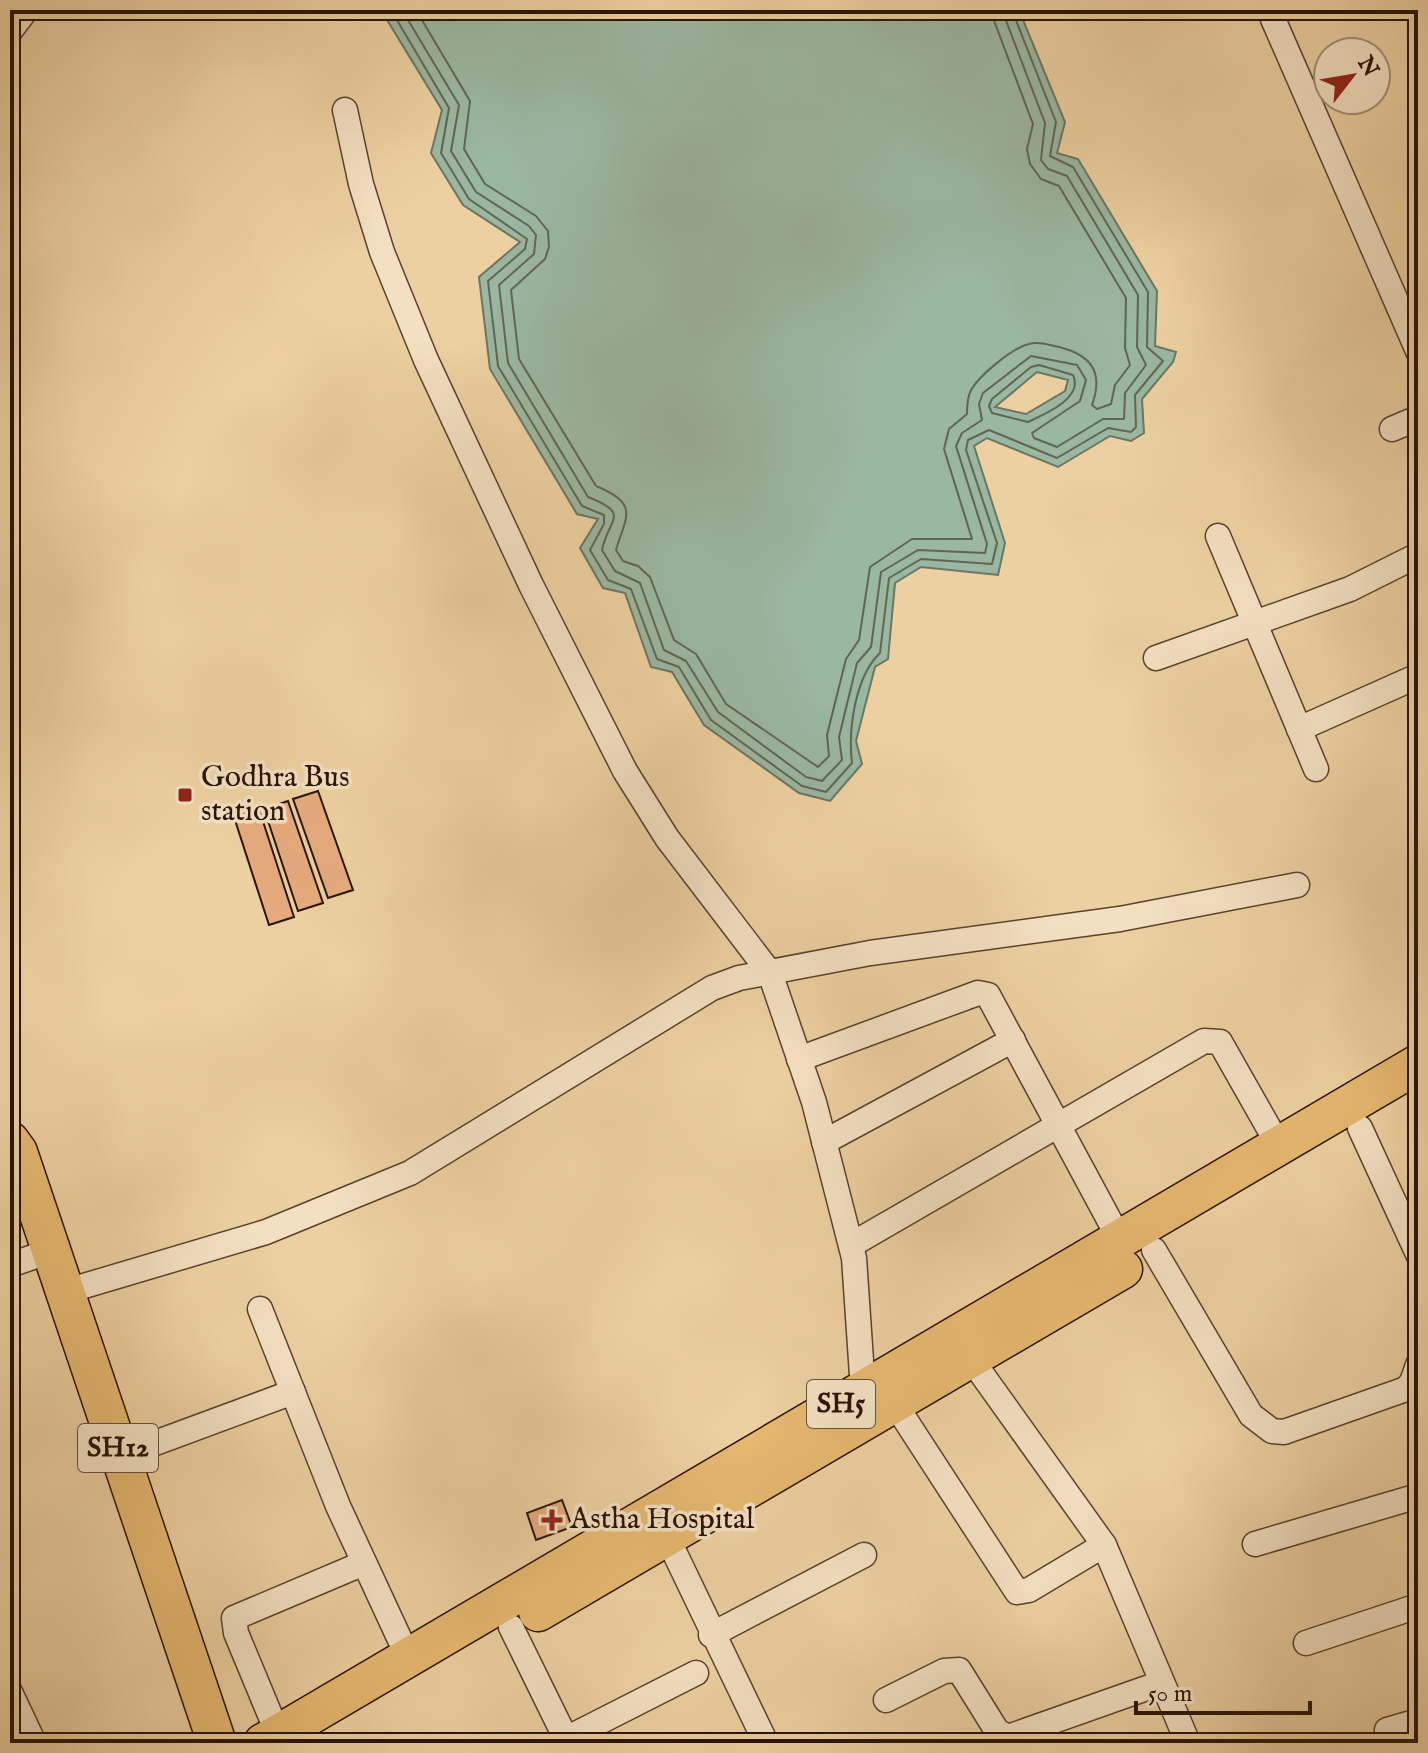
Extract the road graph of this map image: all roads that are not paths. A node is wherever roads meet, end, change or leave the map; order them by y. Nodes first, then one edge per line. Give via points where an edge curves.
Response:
1 (26, 10) edge
2 (1273, 19) dead end
3 (10, 31) edge
4 (345, 110) dead end
5 (1418, 351) edge
6 (1418, 418) edge
7 (1392, 429) dead end
8 (1218, 536) dead end
9 (1418, 555) edge
10 (1254, 624) junction
11 (1156, 658) dead end
12 (1418, 676) edge
13 (1299, 729) junction
14 (1316, 769) dead end
15 (1297, 885) dead end
16 (770, 973) junction
17 (1013, 1040) junction
18 (799, 1059) junction
19 (1418, 1064) edge
20 (1418, 1094) edge
21 (1059, 1126) junction
22 (1360, 1128) junction
23 (10, 1141) edge
24 (824, 1142) junction
25 (1279, 1146) junction
26 (10, 1193) edge
27 (851, 1245) junction
28 (1137, 1245) junction
29 (1418, 1254) edge
30 (21, 1261) edge
31 (67, 1291) junction
32 (260, 1309) dead end
33 (971, 1359) junction
34 (1418, 1365) edge
35 (293, 1392) junction
36 (879, 1397) junction
37 (120, 1456) junction
38 (1418, 1496) edge
39 (667, 1537) junction
40 (1255, 1544) dead end
41 (1104, 1545) junction
42 (864, 1555) dead end
43 (364, 1563) junction
44 (1418, 1606) edge
45 (511, 1627) junction
46 (711, 1635) junction
47 (1306, 1643) dead end
48 (408, 1657) junction
49 (696, 1673) dead end
50 (1161, 1683) junction
51 (10, 1692) edge
52 (886, 1700) dead end
53 (1418, 1721) edge
54 (1387, 1730) dead end
55 (284, 1740) edge
56 (567, 1741) edge
57 (34, 1743) edge
58 (195, 1743) edge
59 (217, 1743) edge
60 (766, 1743) edge
61 (1188, 1743) edge

1 - 3 street
2 - 5 street
4 - 16 street via 382,252 531,585 625,771 667,838
6 - 7 street
8 - 10 street
9 - 10 street via 1350,589
10 - 11 street
10 - 13 street
12 - 13 street
13 - 14 street
15 - 16 street via 1120,919 870,953
16 - 18 street
16 - 31 street via 712,988 410,1173 266,1232
17 - 18 street via 991,998 978,993
17 - 21 street
17 - 24 street
18 - 24 street
19 - 25 main road, SH5
20 - 22 main road, SH5
21 - 25 street via 1213,1040 1224,1047
21 - 27 street
21 - 28 street
22 - 28 main road, SH5
22 - 29 street
23 - 31 main road, SH12
24 - 27 street
25 - 28 main road, SH5
26 - 30 main road, SH12
27 - 36 street
28 - 33 main road, SH5
28 - 34 street via 1251,1415 1272,1431 1284,1432 1406,1389
28 - 36 main road, SH5
30 - 58 main road, SH12
31 - 37 main road, SH12
32 - 35 street
33 - 36 main road, SH5
33 - 41 street
35 - 37 street
35 - 43 street
36 - 39 main road, SH5
36 - 41 street via 1017,1592
36 - 48 main road, SH5
37 - 59 main road, SH12
38 - 40 street
39 - 45 main road, SH5
39 - 46 street
41 - 50 street
42 - 46 street
43 - 48 street
43 - 55 street via 234,1618
44 - 47 street
45 - 55 main road, SH5
45 - 56 street
46 - 60 street
48 - 55 main road, SH5
49 - 56 street
50 - 52 street via 1008,1737 997,1731 959,1670 944,1671
50 - 61 street
51 - 57 street
53 - 54 street

